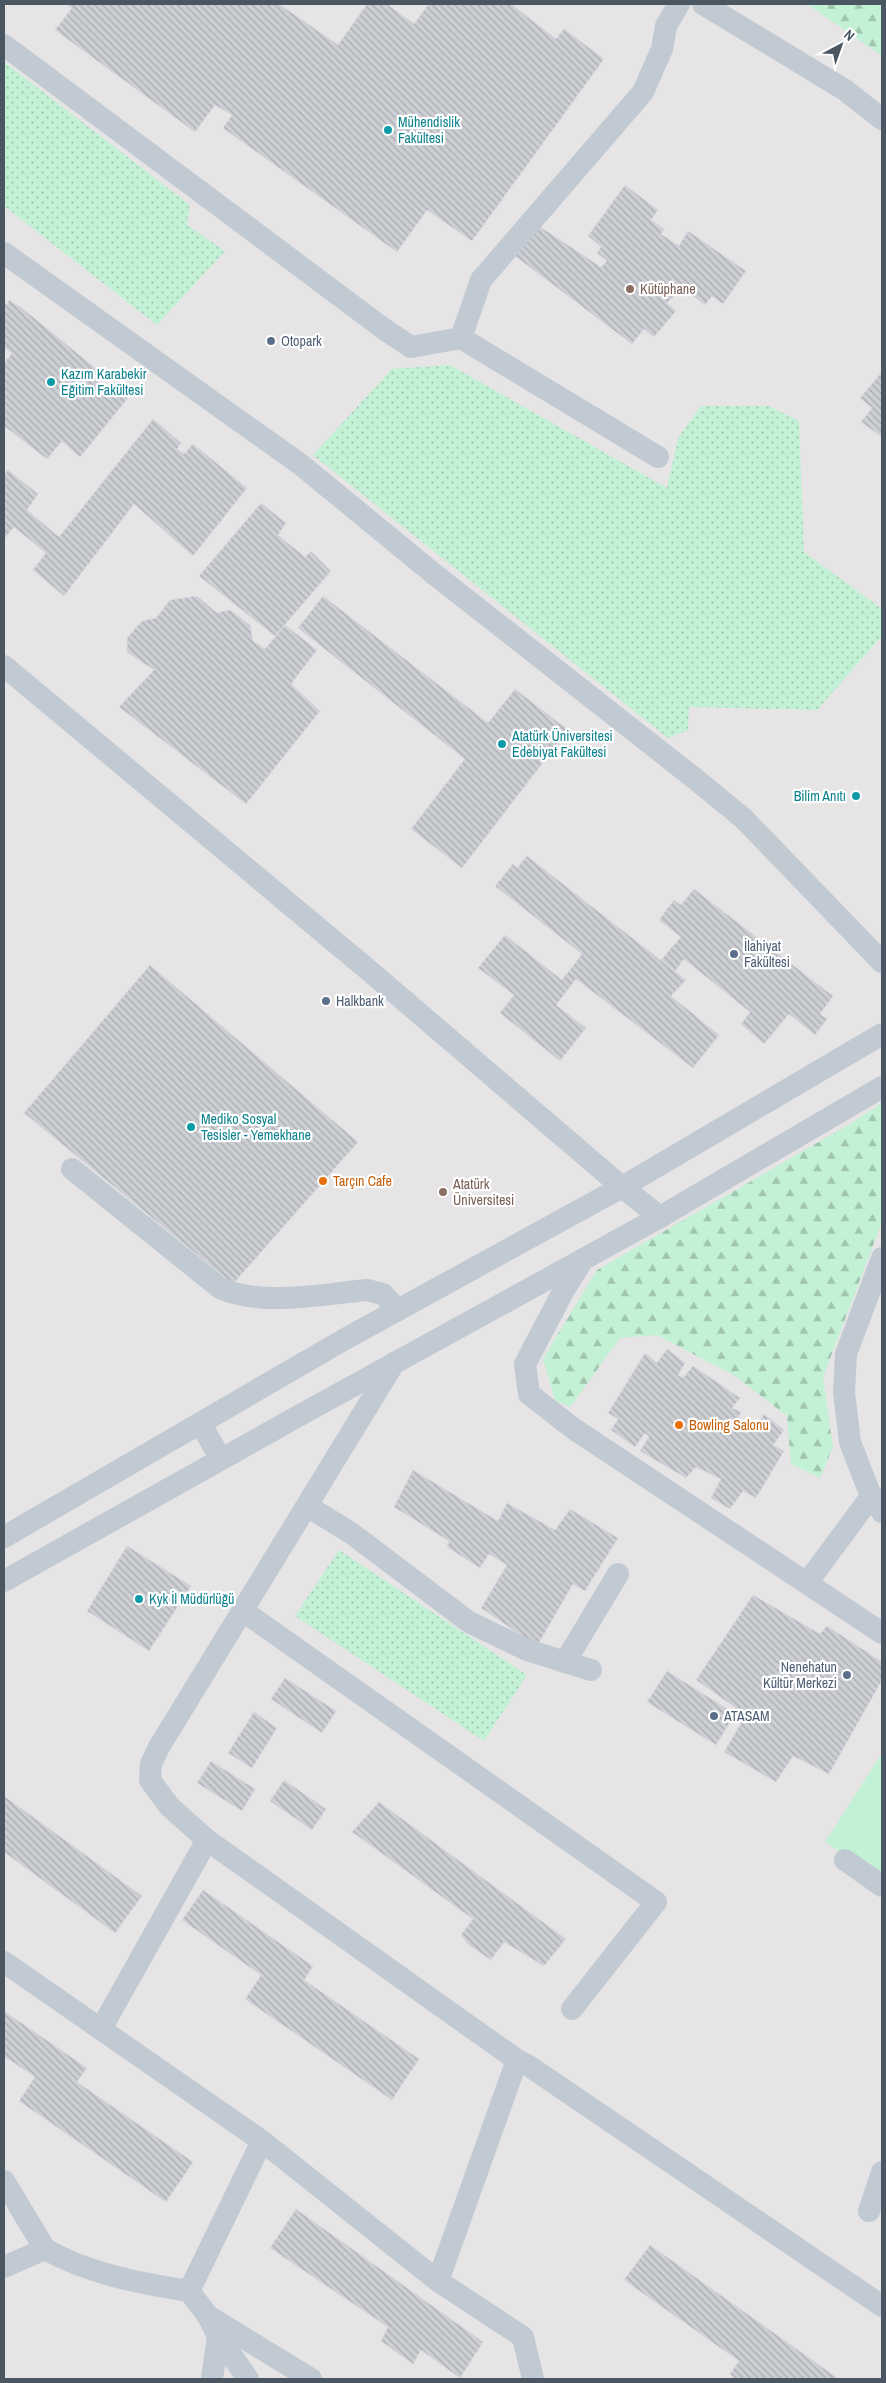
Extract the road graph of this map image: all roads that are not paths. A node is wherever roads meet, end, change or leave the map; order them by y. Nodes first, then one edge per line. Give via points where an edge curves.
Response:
1 (679, 4) edge
2 (703, 4) edge
3 (4, 46) edge
4 (882, 119) edge
5 (4, 253) edge
6 (461, 338) junction
7 (658, 457) dead end
8 (4, 666) edge
9 (882, 962) edge
10 (882, 1034) edge
11 (882, 1087) edge
12 (72, 1169) dead end
13 (622, 1187) junction
14 (660, 1217) junction
15 (584, 1258) junction
16 (882, 1258) edge
17 (398, 1310) junction
18 (394, 1363) junction
19 (200, 1423) junction
20 (221, 1459) junction
21 (877, 1504) edge
22 (307, 1506) junction
23 (4, 1537) edge
24 (618, 1574) dead end
25 (4, 1581) edge
26 (807, 1583) junction
27 (243, 1611) junction
28 (882, 1633) edge
29 (565, 1662) junction
30 (591, 1670) dead end
31 (207, 1840) junction
32 (845, 1860) dead end
33 (882, 1886) edge
34 (4, 1962) edge
35 (572, 2010) dead end
36 (101, 2029) junction
37 (517, 2060) junction
38 (262, 2140) junction
39 (882, 2172) edge
40 (4, 2181) edge
41 (869, 2211) dead end
42 (45, 2249) junction
43 (4, 2266) edge
44 (438, 2281) junction
45 (189, 2291) junction
46 (882, 2306) edge
47 (208, 2316) junction
48 (218, 2336) junction
49 (212, 2379) edge
50 (248, 2379) edge
51 (311, 2379) edge
52 (533, 2379) edge

1 - 6 street via 666,26 662,49 643,92 481,280
2 - 4 street via 845,90
3 - 6 street via 384,329 411,346
5 - 9 street via 300,464 434,574 694,778 742,818
6 - 7 street
8 - 13 street
10 - 13 street
11 - 14 street
12 - 17 street via 220,1288 232,1294 259,1299 367,1290 382,1294
13 - 14 street
13 - 17 street
14 - 15 street
15 - 18 street
15 - 26 street via 525,1364 529,1394 574,1429
16 - 21 street via 846,1354 844,1392 850,1442
17 - 19 street
18 - 20 street
18 - 22 street
19 - 20 street
19 - 23 street
20 - 25 street
21 - 26 street
22 - 27 street
22 - 29 street via 351,1533 469,1622 527,1650
24 - 29 street
26 - 28 street
27 - 31 street via 151,1764 150,1780 168,1806
27 - 35 street via 656,1902
29 - 30 street
31 - 36 street
31 - 37 street
32 - 33 street
34 - 36 street
36 - 38 street
37 - 44 street
37 - 46 street
38 - 44 street
38 - 45 street
39 - 41 street
40 - 42 street
42 - 43 street
42 - 45 street via 70,2263 112,2277
44 - 52 street via 523,2337
45 - 47 street
47 - 48 street
47 - 51 street
48 - 49 street
48 - 50 street

